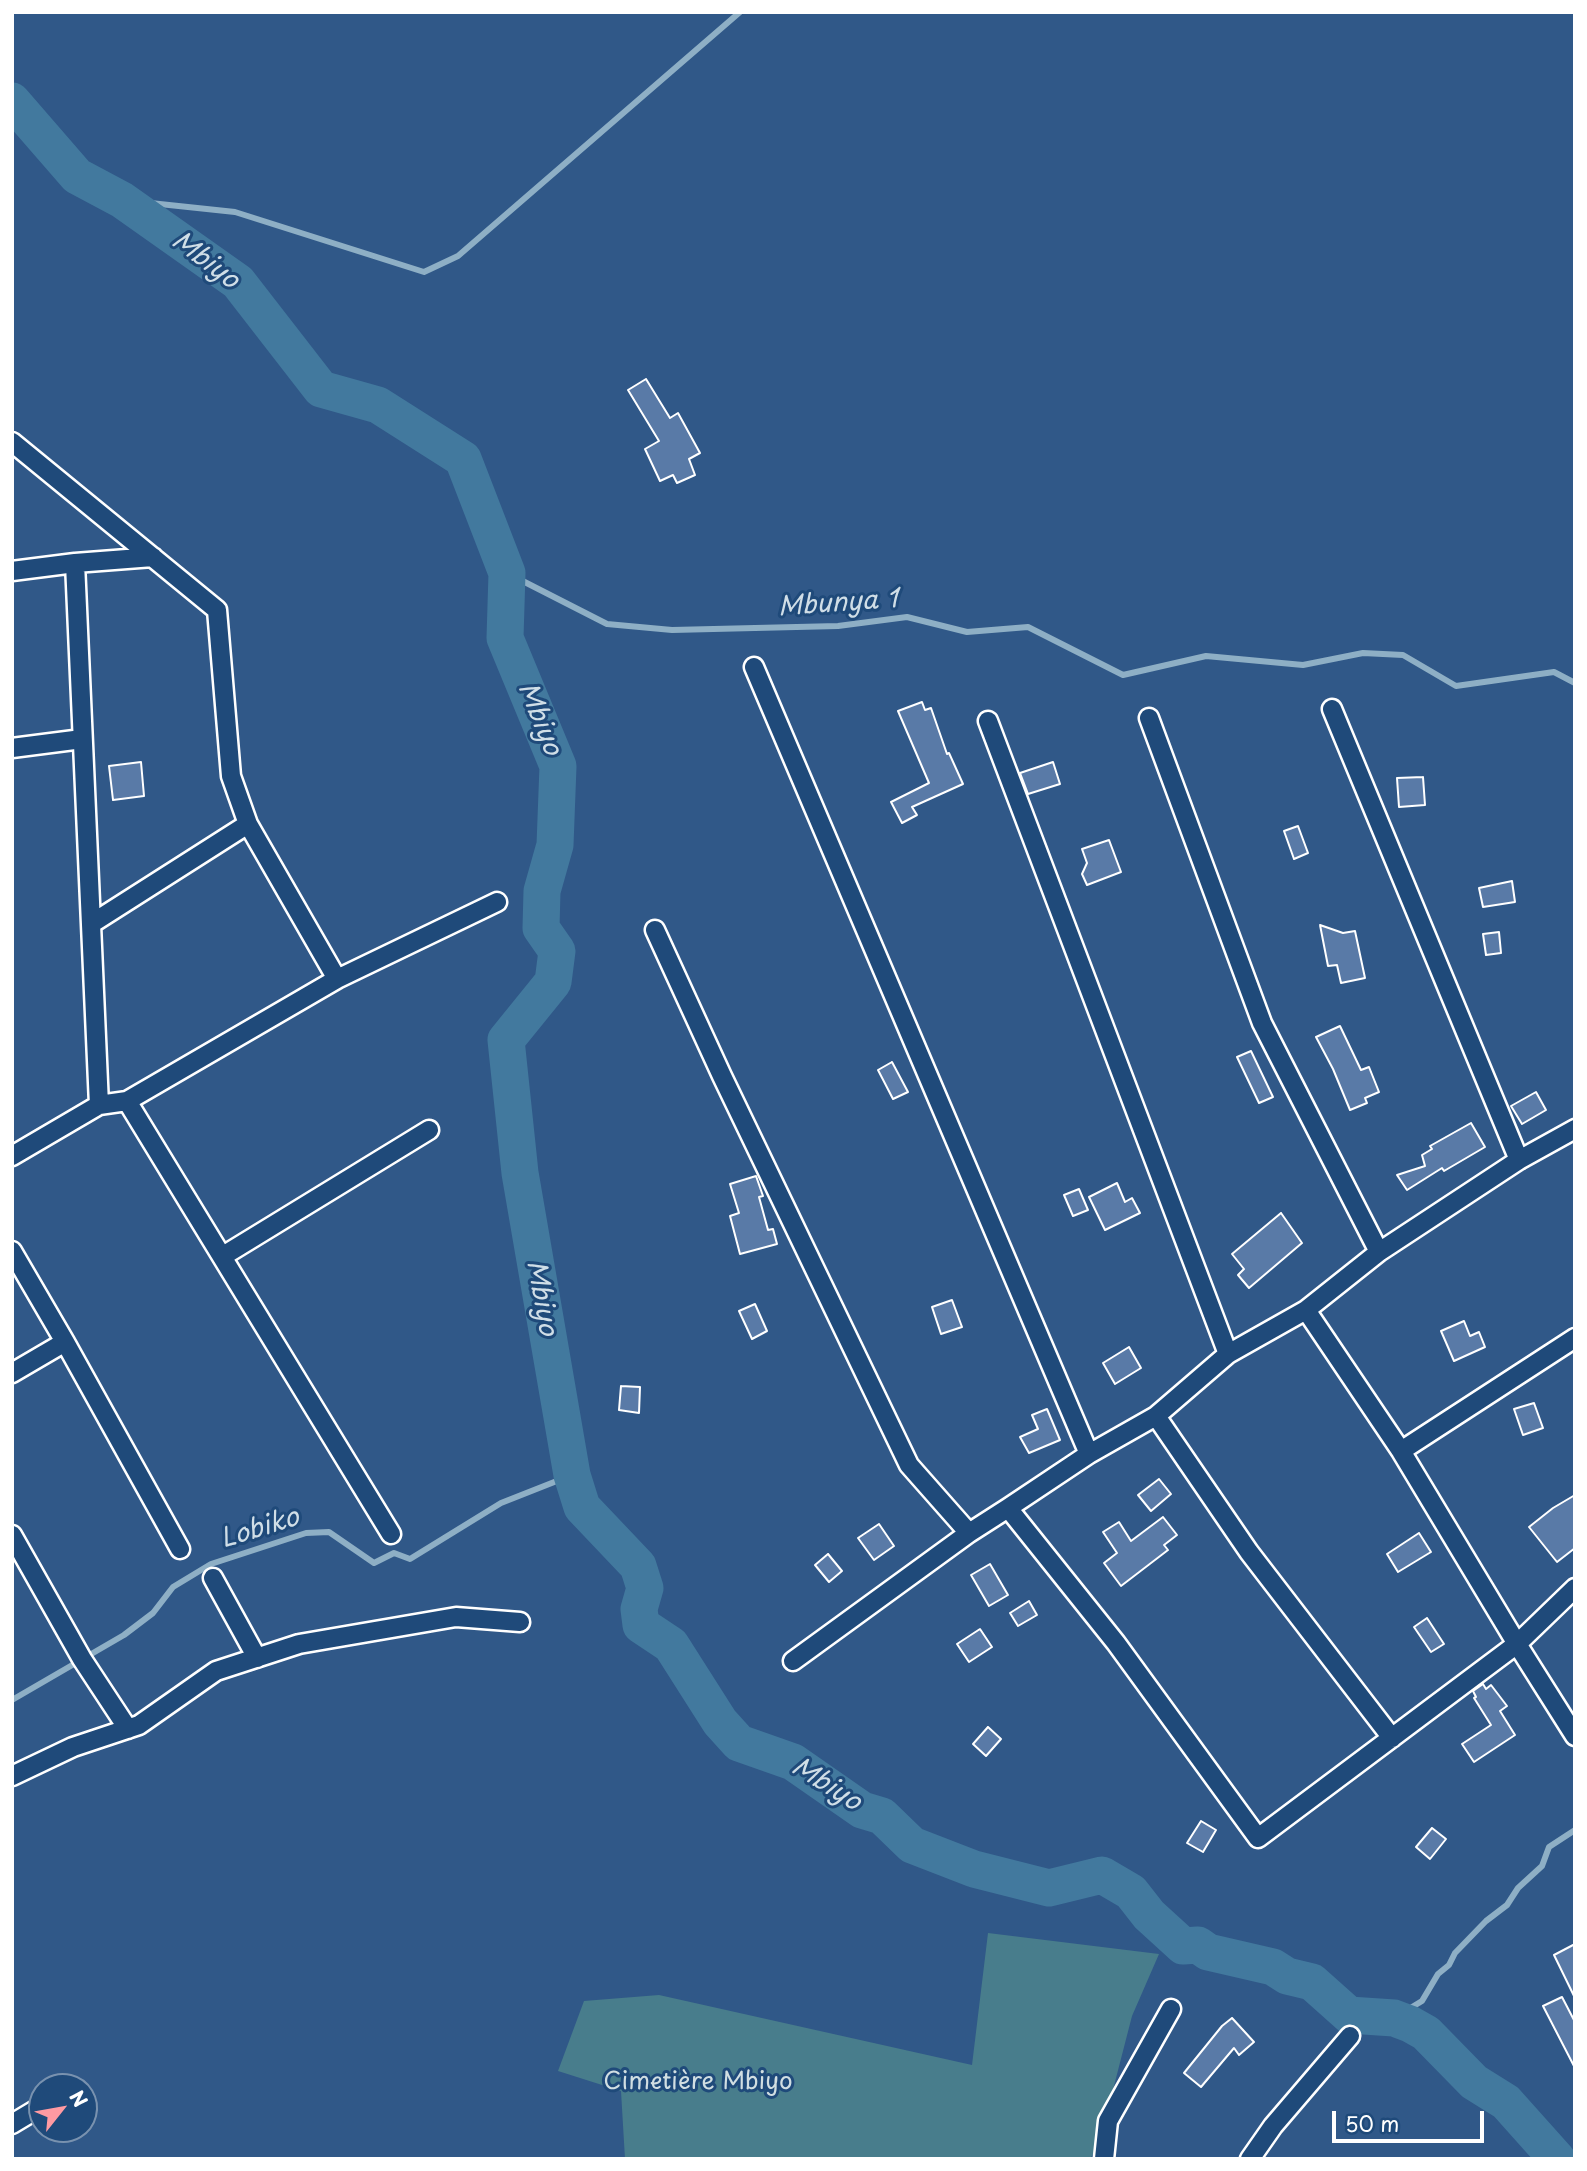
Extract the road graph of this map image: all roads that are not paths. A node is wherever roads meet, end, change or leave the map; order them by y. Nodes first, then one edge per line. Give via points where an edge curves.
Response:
1 (12, 442) edge
2 (153, 557) junction
3 (75, 563) junction
4 (12, 571) edge
5 (754, 667) dead end
6 (1332, 709) dead end
7 (1149, 718) dead end
8 (988, 721) dead end
9 (82, 739) junction
10 (12, 748) edge
11 (248, 824) junction
12 (497, 902) dead end
13 (91, 924) junction
14 (655, 930) dead end
15 (337, 979) junction
16 (127, 1101) junction
17 (99, 1105) junction
18 (1575, 1129) edge
19 (429, 1130) dead end
20 (12, 1156) edge
21 (1519, 1160) junction
22 (12, 1251) edge
23 (1379, 1252) junction
24 (223, 1256) junction
25 (1306, 1310) junction
26 (1575, 1338) edge
27 (65, 1342) junction
28 (1228, 1354) junction
29 (12, 1373) edge
30 (1156, 1416) junction
31 (1401, 1451) junction
32 (1089, 1454) junction
33 (1008, 1508) junction
34 (968, 1533) junction
35 (391, 1534) dead end
36 (12, 1535) edge
37 (180, 1549) dead end
38 (213, 1578) dead end
39 (1575, 1588) edge
40 (520, 1622) dead end
41 (1517, 1644) junction
42 (257, 1658) junction
43 (793, 1661) dead end
44 (128, 1729) junction
45 (1575, 1736) edge
46 (1392, 1738) junction
47 (12, 1776) edge
48 (1171, 2009) dead end
49 (1350, 2036) dead end
50 (28, 2114) edge
51 (12, 2124) edge
52 (1104, 2159) edge
53 (1250, 2159) edge

1 - 2 street
2 - 3 street
2 - 11 street via 218,610 232,776
3 - 4 street
3 - 9 street
5 - 32 street
6 - 21 street
7 - 23 street via 1262,1023
8 - 28 street
9 - 10 street
9 - 13 street
11 - 13 street
11 - 15 street
12 - 15 street
13 - 17 street
14 - 34 street via 909,1465
15 - 16 street
16 - 17 street
16 - 24 street
17 - 20 street
18 - 21 street
19 - 24 street
21 - 23 street
22 - 27 street
23 - 25 street
24 - 35 street
25 - 28 street
25 - 31 street
26 - 31 street
27 - 29 street
27 - 37 street
28 - 30 street
30 - 32 street
30 - 46 street via 1249,1552
31 - 41 street
32 - 33 street
33 - 34 street
33 - 46 street via 1116,1643 1258,1838
34 - 43 street
36 - 44 street via 82,1659
38 - 42 street
39 - 41 street
40 - 42 street via 456,1617 299,1644
41 - 45 street
41 - 46 street
42 - 44 street via 216,1671
44 - 47 street via 73,1747
48 - 52 street via 1108,2121
49 - 53 street
50 - 51 street

